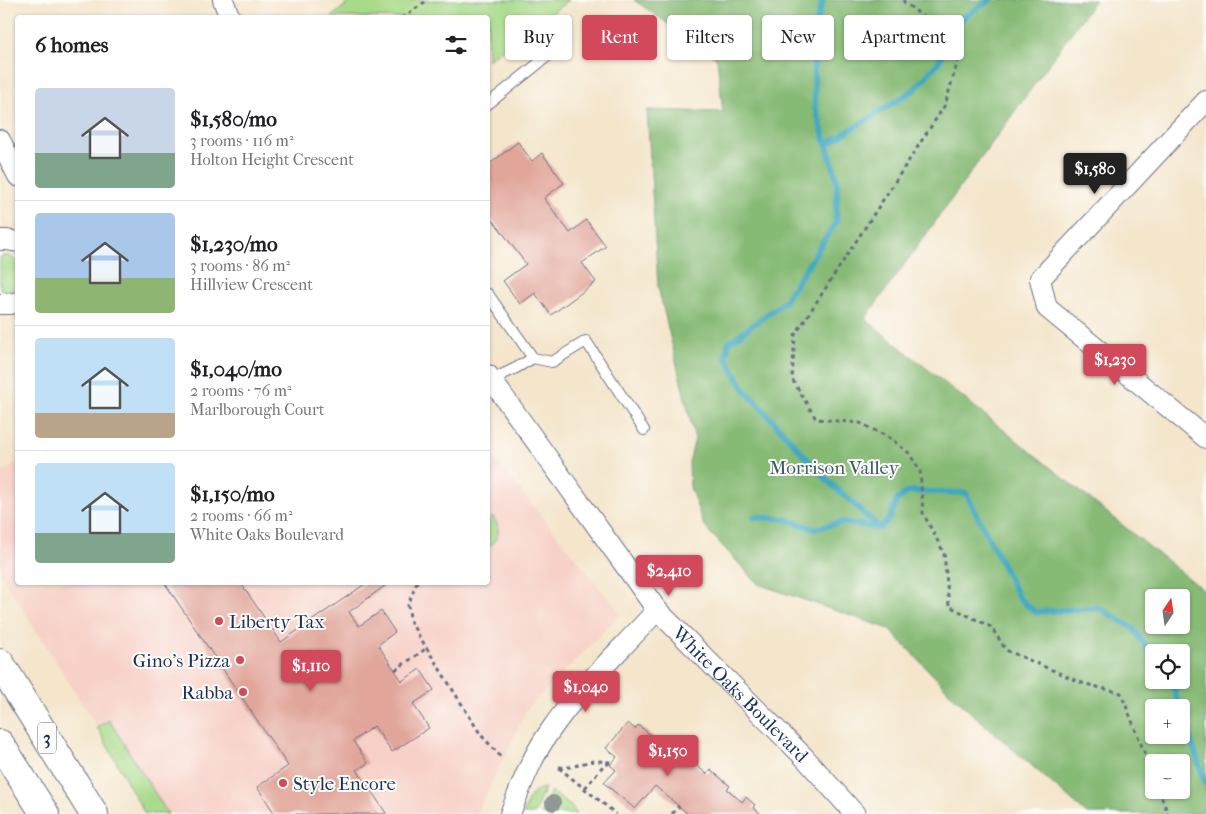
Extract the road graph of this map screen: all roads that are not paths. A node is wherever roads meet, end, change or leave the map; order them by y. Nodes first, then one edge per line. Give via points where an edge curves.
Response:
1 (223, 0) edge
2 (229, 15) edge
3 (543, 60) edge
4 (1206, 101) edge
5 (490, 102) edge
6 (0, 140) edge
7 (15, 170) edge
8 (0, 240) edge
9 (15, 241) edge
10 (490, 297) edge
11 (15, 303) edge
12 (0, 304) edge
13 (533, 358) junction
14 (490, 377) edge
15 (490, 378) edge
16 (644, 430) dead end
17 (1206, 438) edge
18 (657, 610) junction
19 (0, 663) edge
20 (0, 744) edge
21 (45, 814) edge
22 (94, 814) edge
23 (510, 814) edge
24 (855, 814) edge

1 - 2 street
3 - 5 lane
4 - 17 street via 1040,279 1047,308
6 - 7 street
8 - 9 street
10 - 13 lane
11 - 12 street
13 - 14 lane
13 - 16 lane via 552,362 586,341
15 - 18 street, White Oaks Boulevard
18 - 23 street via 549,732 531,763
18 - 24 street, White Oaks Boulevard via 804,757
19 - 22 main road, 3
20 - 21 main road, 3

